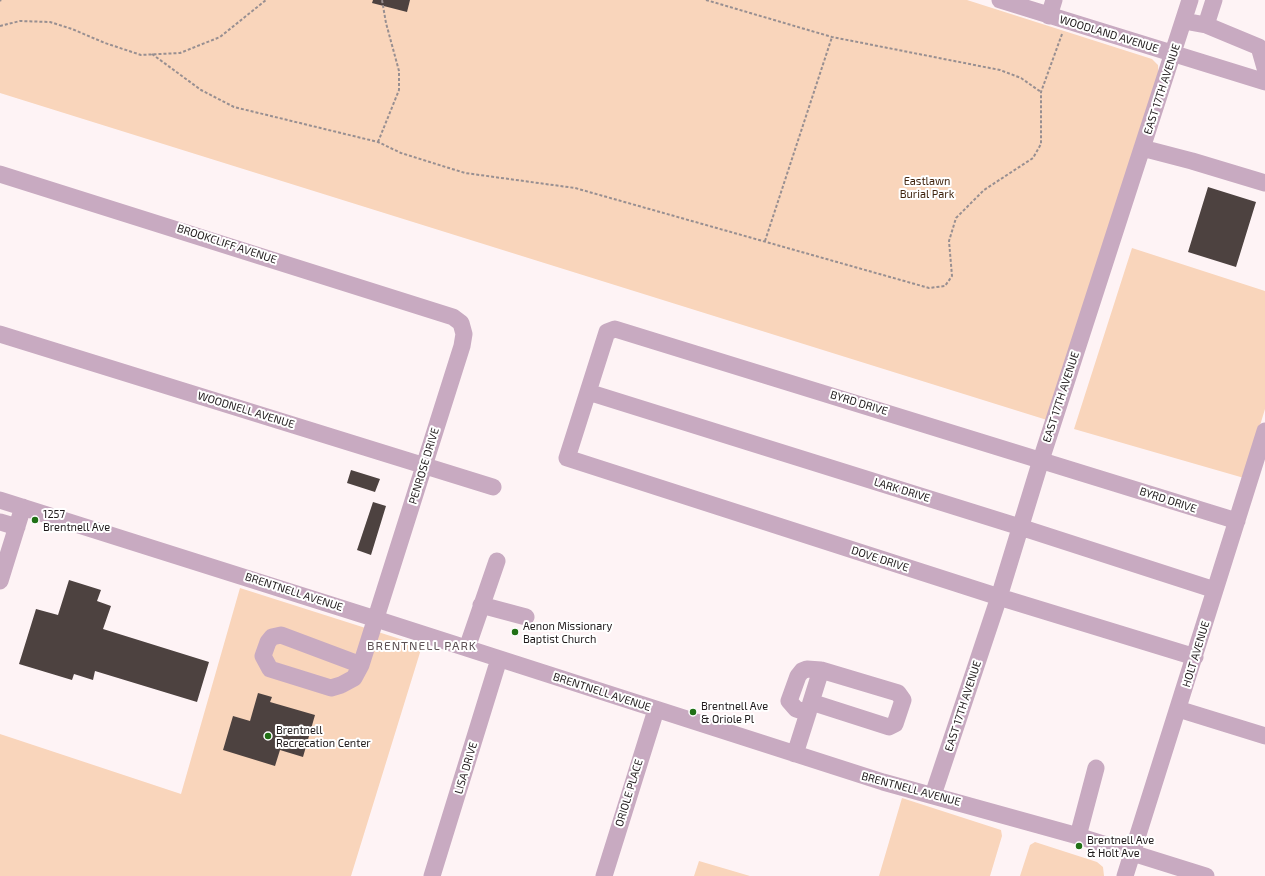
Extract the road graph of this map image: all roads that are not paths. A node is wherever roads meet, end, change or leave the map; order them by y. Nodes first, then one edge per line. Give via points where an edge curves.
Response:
1 (1000, 0) edge
2 (1190, 0) edge
3 (1214, 0) edge
4 (1052, 8) edge
5 (1184, 21) junction
6 (1206, 25) junction
7 (1173, 55) junction
8 (1265, 68) edge
9 (1265, 82) edge
10 (1142, 148) junction
11 (0, 174) edge
12 (1265, 183) edge
13 (453, 317) joint
14 (0, 334) edge
15 (588, 392) junction
16 (1265, 431) edge
17 (567, 458) joint
18 (1041, 460) junction
19 (424, 466) junction
20 (493, 487) dead end
21 (0, 500) edge
22 (23, 507) junction
23 (1237, 521) junction
24 (0, 522) edge
25 (1020, 527) junction
26 (17, 528) junction
27 (497, 561) dead end
28 (0, 581) edge
29 (1215, 590) junction
30 (999, 597) junction
31 (481, 605) junction
32 (526, 617) dead end
33 (376, 619) junction
34 (466, 648) junction
35 (1195, 657) junction
36 (499, 659) junction
37 (361, 665) junction
38 (810, 707) junction
39 (656, 710) junction
40 (1178, 710) junction
41 (1265, 736) edge
42 (795, 754) junction
43 (1096, 768) dead end
44 (933, 795) junction
45 (1078, 836) junction
46 (1132, 852) junction
47 (432, 876) edge
48 (604, 876) edge
49 (1125, 876) edge
50 (1206, 876) edge

1 - 4 street, WOODLAND AVENUE
2 - 5 street, EAST 17TH AVENUE
3 - 6 street
4 - 7 street, WOODLAND AVENUE via 1067,21
5 - 6 street
5 - 7 street, EAST 17TH AVENUE
6 - 8 street via 1259,47
7 - 9 street, WOODLAND AVENUE
7 - 10 street, EAST 17TH AVENUE
10 - 12 street
10 - 18 street, EAST 17TH AVENUE
11 - 13 street, BROOKCLIFF AVENUE
13 - 19 street, PENROSE DRIVE via 461,323 464,334 462,346
14 - 19 street, WOODNELL AVENUE
15 - 17 street, BYRD DRIVE
15 - 18 street, BYRD DRIVE via 607,332 616,329
15 - 25 street, LARK DRIVE
16 - 23 street, HOLT AVENUE
17 - 30 street, DOVE DRIVE
18 - 23 street, BYRD DRIVE
18 - 25 street, EAST 17TH AVENUE
19 - 20 street, WOODNELL AVENUE
19 - 33 street, PENROSE DRIVE
21 - 22 street, BRENTNELL AVENUE
22 - 26 street
22 - 33 street, BRENTNELL AVENUE
23 - 29 street, HOLT AVENUE
24 - 26 street
25 - 29 street, LARK DRIVE
25 - 30 street, EAST 17TH AVENUE
26 - 28 street
27 - 31 street
29 - 35 street, HOLT AVENUE
30 - 35 street, DOVE DRIVE
30 - 44 street, EAST 17TH AVENUE
31 - 32 street
31 - 34 street
33 - 34 street, BRENTNELL AVENUE
33 - 37 street, PENROSE DRIVE
34 - 36 street, BRENTNELL AVENUE
35 - 40 street, HOLT AVENUE
36 - 39 street, BRENTNELL AVENUE
36 - 47 street, LISA DRIVE
37 - 37 street, PENROSE DRIVE via 354,678 331,688 270,669 263,656 272,637 281,635
38 - 38 street via 796,709 789,701 798,676 807,669 821,670 898,693 903,700 896,724 890,727
38 - 42 street
39 - 42 street, BRENTNELL AVENUE
39 - 48 street, ORIOLE PLACE
40 - 41 street
40 - 46 street, HOLT AVENUE
42 - 44 street, BRENTNELL AVENUE
43 - 45 street
44 - 45 street, BRENTNELL AVENUE
45 - 46 street, BRENTNELL AVENUE
46 - 49 street, HOLT AVENUE
46 - 50 street, BRENTNELL AVENUE

